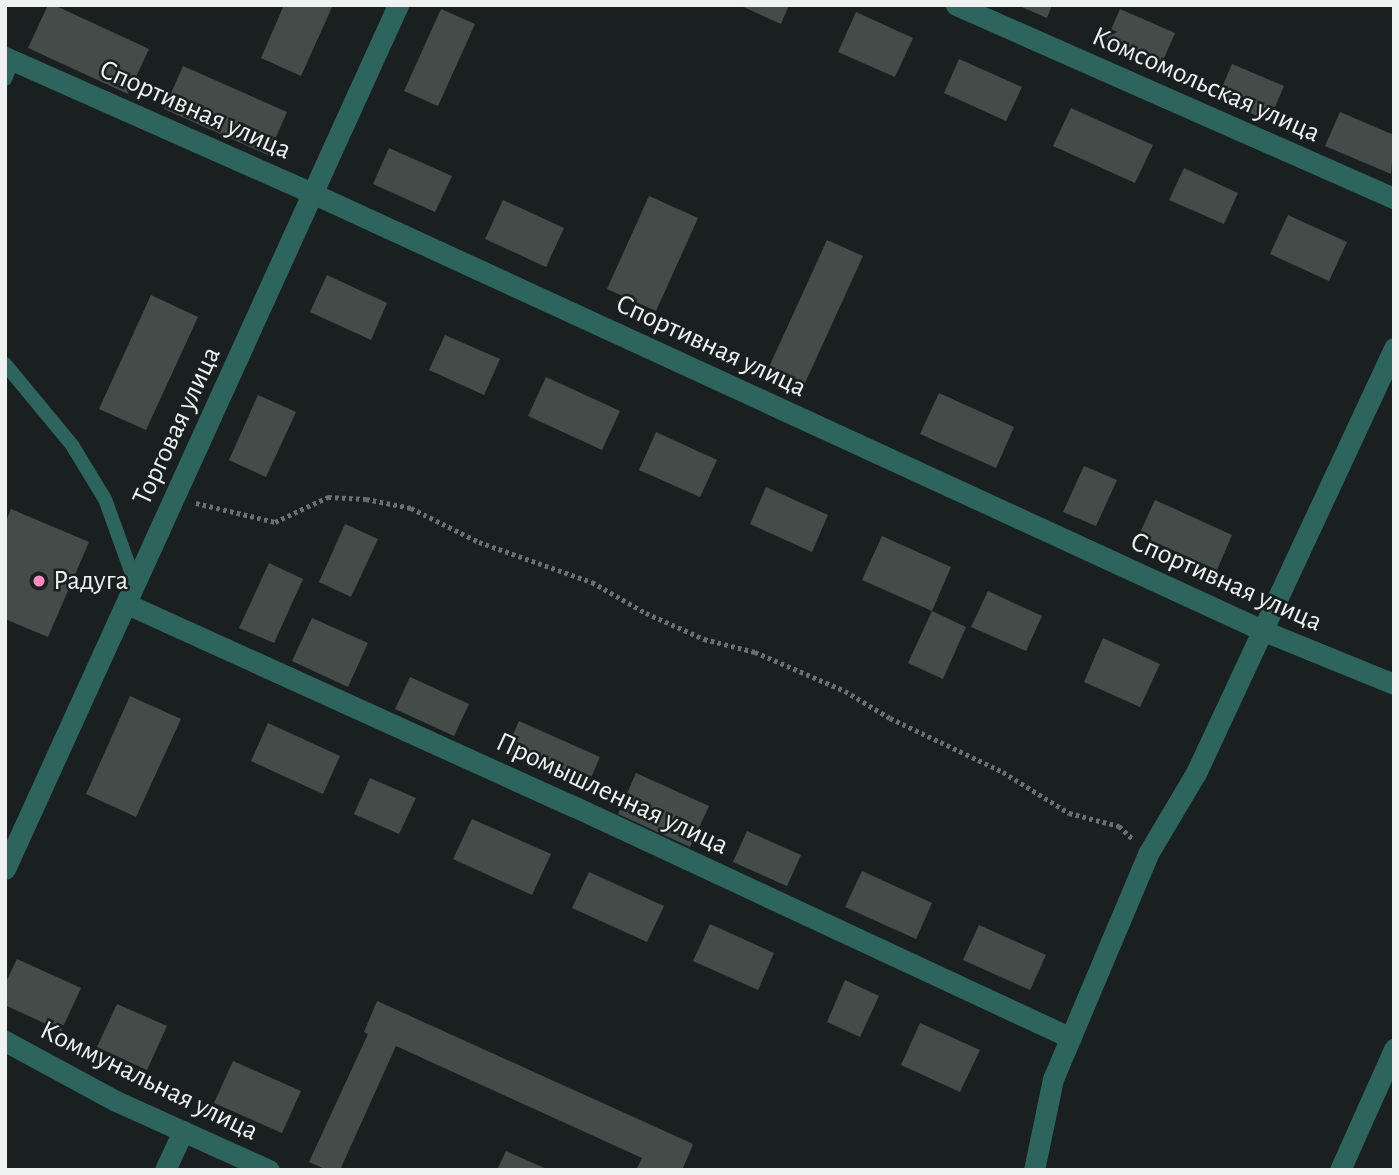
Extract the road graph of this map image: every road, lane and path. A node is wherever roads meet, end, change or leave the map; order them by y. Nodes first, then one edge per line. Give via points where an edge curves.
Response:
1 (398, 5) edge
2 (956, 5) edge
3 (8, 65) edge
4 (314, 194) junction
5 (1394, 198) edge
6 (1394, 348) edge
7 (5, 364) edge
8 (175, 498) junction
9 (131, 594) junction
10 (1264, 631) junction
11 (1394, 684) edge
12 (1149, 852) junction
13 (5, 869) edge
14 (1072, 1038) junction
15 (5, 1041) edge
16 (1394, 1049) edge
17 (183, 1131) junction
18 (165, 1170) edge
19 (269, 1170) edge
20 (1034, 1170) edge
21 (1340, 1170) edge

1 - 4 street, Торговая улица
2 - 5 street, Комсомольская улица
3 - 4 street, Спортивная улица
4 - 8 street, Торговая улица
4 - 10 street, Спортивная улица
6 - 10 street
7 - 9 lane via 72,445 105,499
8 - 9 street, Торговая улица
8 - 12 path via 275,522 328,498 366,499 411,508 479,542 592,582 704,639 755,652 845,691 1003,772 1069,813 1119,826
9 - 13 street, Торговая улица
9 - 14 street, Промышленная улица
10 - 11 street, Спортивная улица
10 - 12 street via 1196,773
12 - 14 street
14 - 20 street via 1053,1079
15 - 17 street, Коммунальная улица
16 - 21 street
17 - 18 street
17 - 19 street, Коммунальная улица

